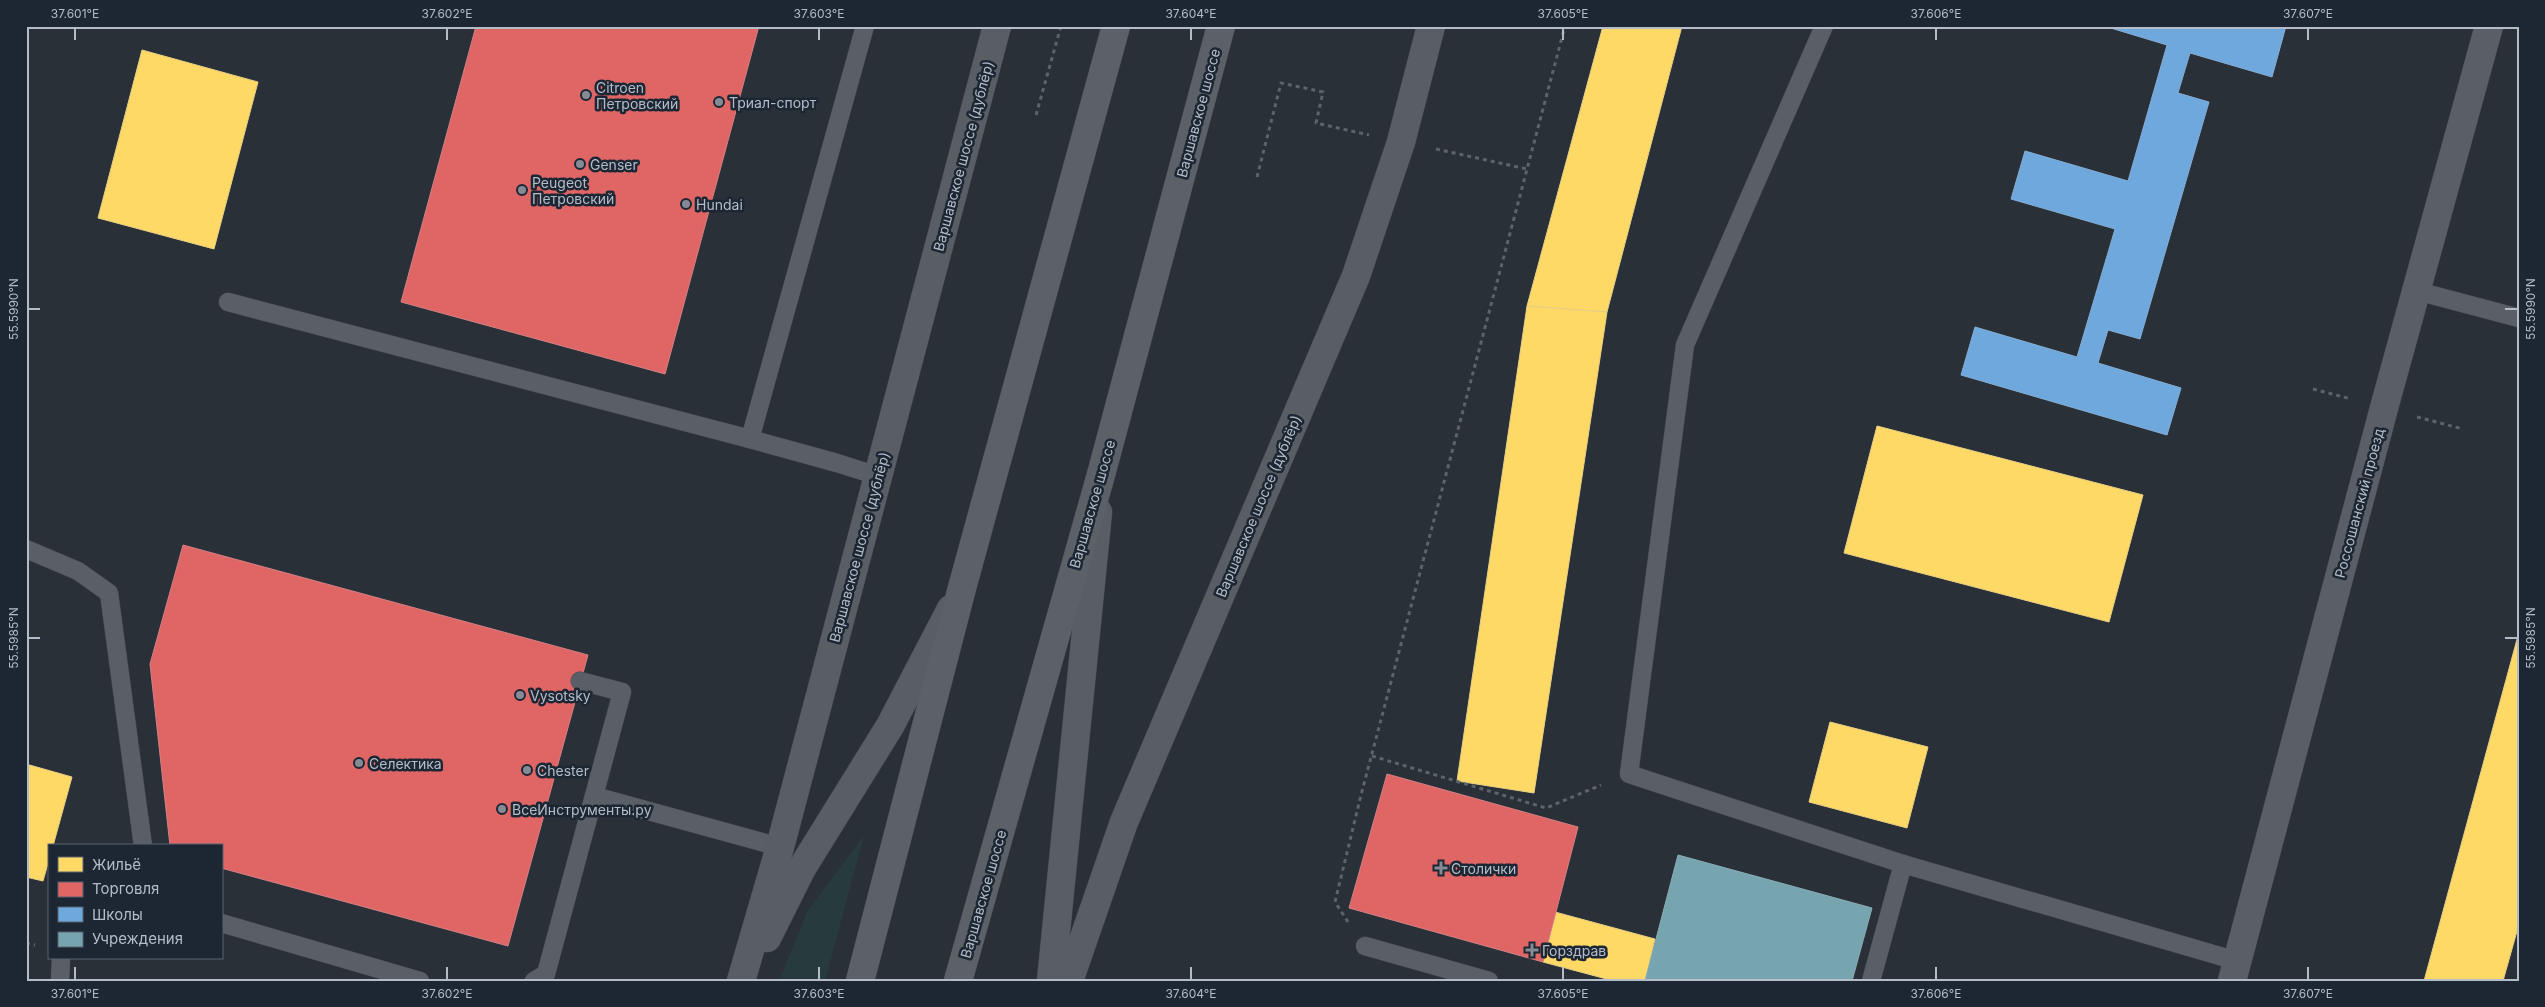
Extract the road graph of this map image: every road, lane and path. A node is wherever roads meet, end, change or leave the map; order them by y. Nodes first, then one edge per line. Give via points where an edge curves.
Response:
1 (865, 26) edge
2 (997, 26) edge
3 (1062, 26) edge
4 (1116, 26) edge
5 (1221, 26) edge
6 (1431, 26) edge
7 (1565, 26) edge
8 (1824, 26) edge
9 (2489, 26) edge
10 (1278, 95) dead end
11 (1036, 115) dead end
12 (1257, 177) dead end
13 (2417, 291) junction
14 (228, 302) dead end
15 (2519, 318) edge
16 (750, 439) junction
17 (1102, 471) junction
18 (878, 476) junction
19 (26, 549) edge
20 (962, 588) junction
21 (580, 681) dead end
22 (1372, 756) junction
23 (1629, 774) junction
24 (594, 796) junction
25 (143, 844) edge
26 (780, 847) junction
27 (1903, 864) junction
28 (222, 923) edge
29 (1365, 946) joint
30 (61, 960) edge
31 (2234, 971) edge
32 (60, 981) edge
33 (420, 981) edge
34 (534, 981) edge
35 (743, 981) edge
36 (860, 981) edge
37 (958, 981) edge
38 (1051, 981) edge
39 (1070, 981) edge
40 (1489, 981) edge
41 (1871, 981) edge

1 - 16 lane
2 - 18 main road, Варшавское шоссе (дублёр)
3 - 11 path
4 - 20 main road
5 - 17 main road, Варшавское шоссе
6 - 39 main road, Варшавское шоссе (дублёр) via 1401,142 1356,276 1124,822
7 - 22 path
8 - 23 lane via 1685,345
9 - 13 street, Россошанский проезд
10 - 12 path
13 - 15 lane
13 - 31 street, Россошанский проезд
14 - 16 lane
16 - 18 lane
17 - 37 main road, Варшавское шоссе
17 - 38 main road
18 - 26 main road, Варшавское шоссе (дублёр)
19 - 25 lane via 78,571 108,593
20 - 35 main road via 890,726 802,868
20 - 36 main road
21 - 24 lane via 622,692
22 - 23 path via 1546,808
22 - 29 path via 1334,902
23 - 27 lane
24 - 26 lane
24 - 34 lane via 546,974
26 - 35 main road, Варшавское шоссе (дублёр)
27 - 31 lane
27 - 41 lane
28 - 33 lane
29 - 40 lane
30 - 32 lane

